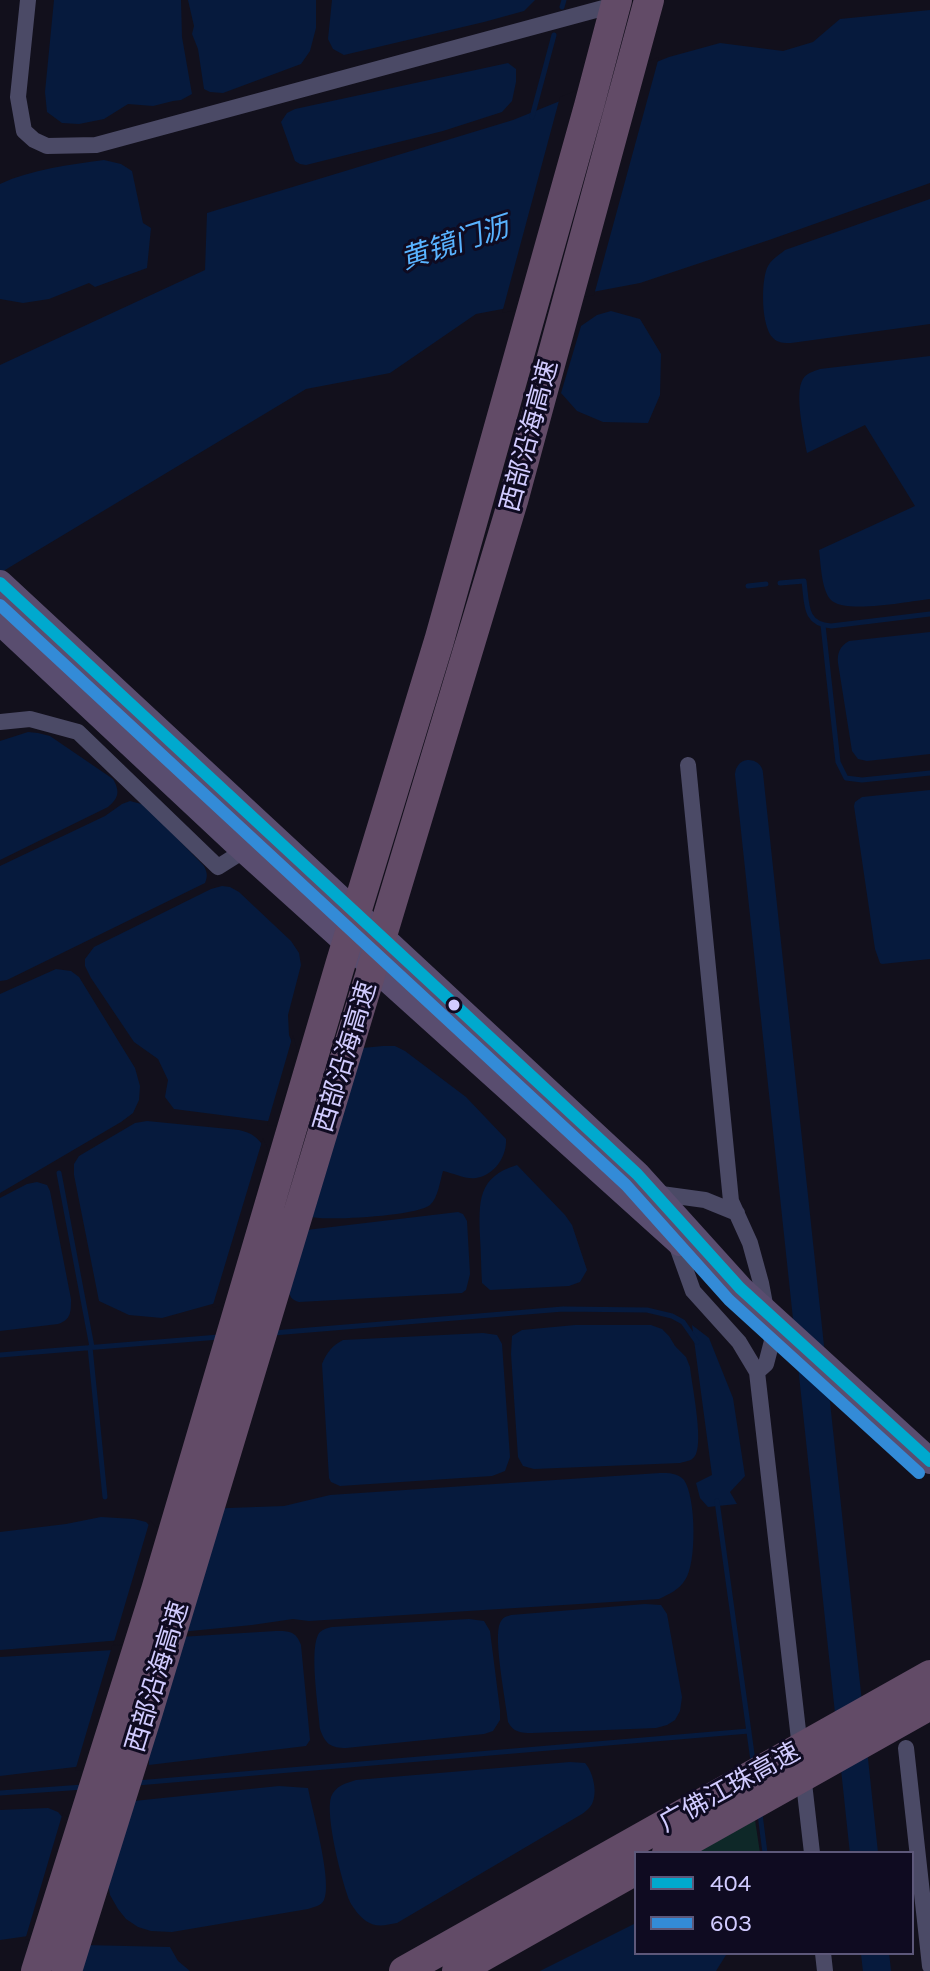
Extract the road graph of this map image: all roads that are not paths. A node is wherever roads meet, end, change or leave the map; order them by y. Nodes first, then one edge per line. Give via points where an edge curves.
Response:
1 (28, 0) edge
2 (605, 0) edge
3 (617, 0) edge
4 (631, 0) edge
5 (649, 0) edge
6 (589, 106) junction
7 (0, 583) edge
8 (0, 622) edge
9 (0, 722) edge
10 (688, 765) dead end
11 (239, 845) junction
12 (654, 1193) junction
13 (737, 1213) junction
14 (674, 1238) junction
15 (740, 1288) junction
16 (757, 1372) junction
17 (930, 1461) edge
18 (930, 1675) edge
19 (930, 1705) edge
20 (906, 1748) dead end
21 (650, 1851) edge
22 (671, 1851) edge
23 (812, 1851) edge
24 (626, 1866) edge
25 (930, 1966) edge
26 (36, 1971) edge
27 (67, 1971) edge
28 (404, 1971) edge
29 (457, 1971) edge

1 - 4 street via 18,97 24,131 47,146 96,145
2 - 6 highway
3 - 6 highway, 西部沿海高速
5 - 27 highway, 西部沿海高速 via 513,501
6 - 26 highway, 西部沿海高速 via 439,641
7 - 12 main road
8 - 11 main road
9 - 11 street via 30,719 78,732 218,867
10 - 13 street via 731,1201
11 - 14 main road
12 - 13 street via 705,1200
12 - 15 main road
13 - 16 street via 761,1283 772,1341 766,1364
14 - 15 main road
14 - 16 street via 693,1291 739,1342
15 - 17 main road
16 - 23 street
18 - 21 highway, 广佛江珠高速
19 - 22 highway, 广佛江珠高速
20 - 25 street
24 - 28 highway, 广佛江珠高速
24 - 29 highway, 广佛江珠高速

